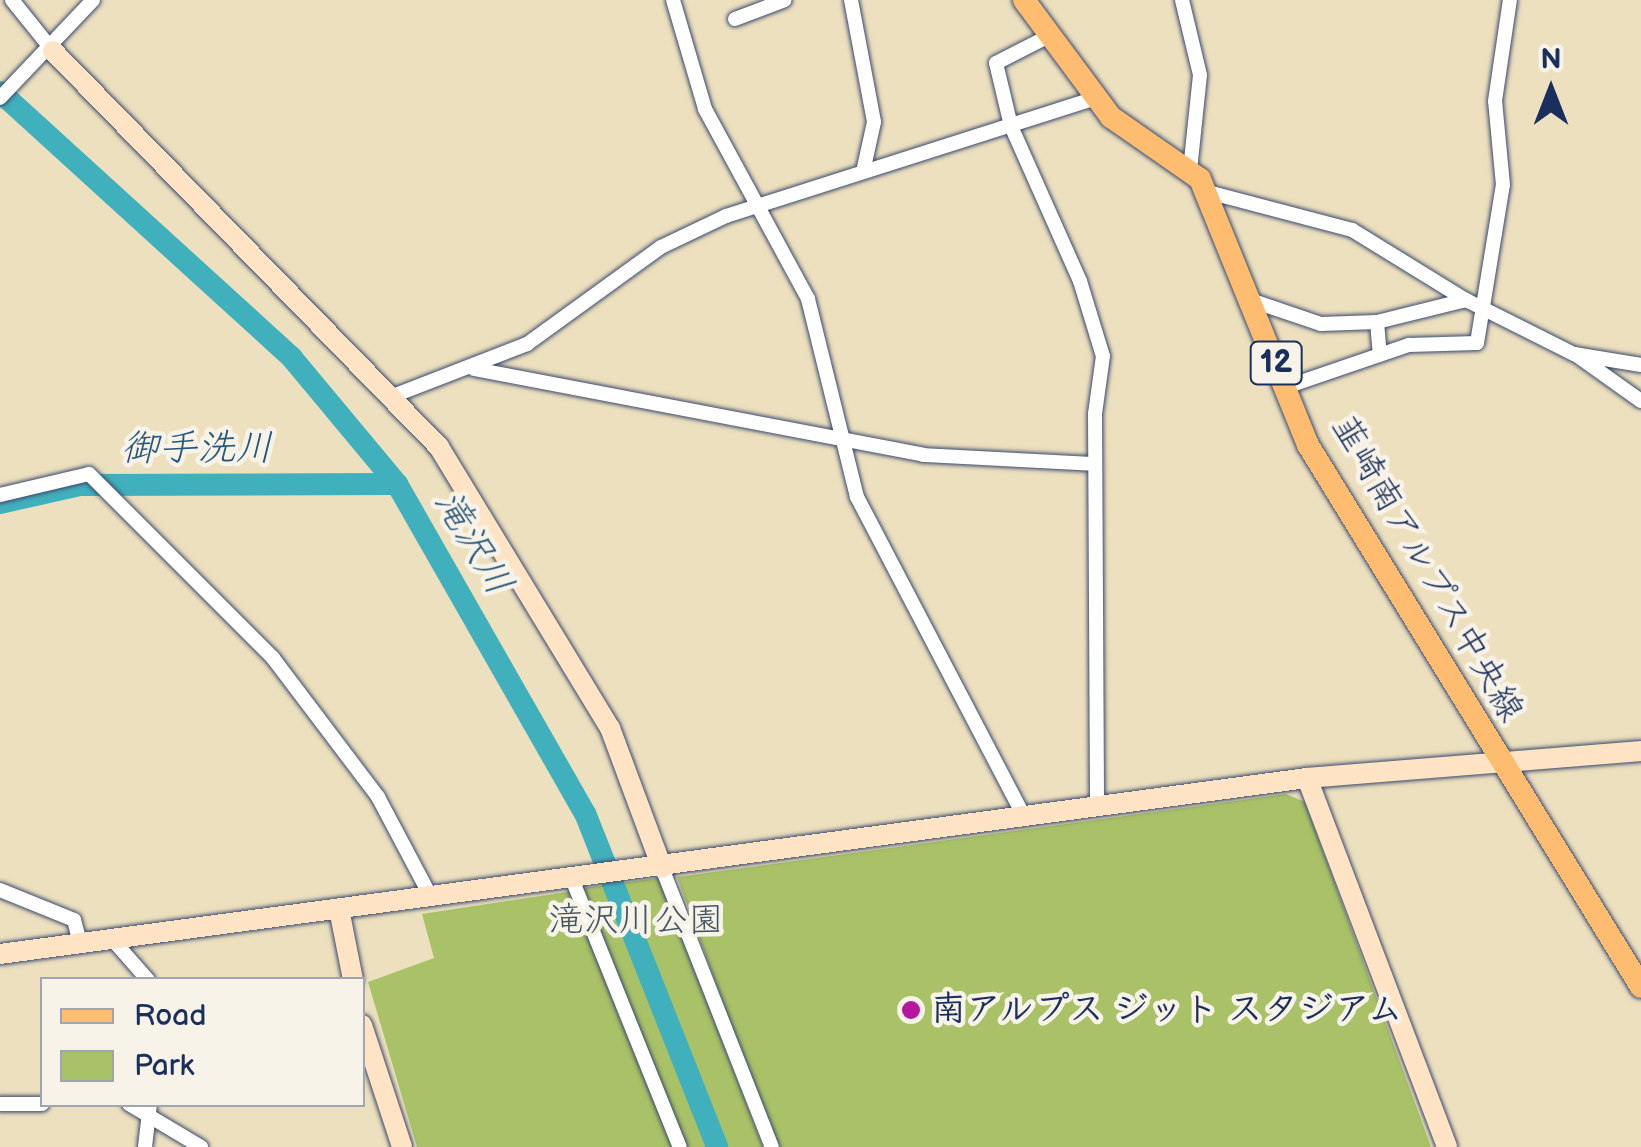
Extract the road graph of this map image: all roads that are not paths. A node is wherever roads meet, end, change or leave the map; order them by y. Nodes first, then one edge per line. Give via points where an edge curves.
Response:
1 (12, 0) edge
2 (92, 0) edge
3 (672, 0) edge
4 (785, 0) edge
5 (851, 0) edge
6 (1024, 0) edge
7 (1182, 0) edge
8 (1510, 0) edge
9 (735, 19) dead end
10 (1045, 38) junction
11 (45, 58) junction
12 (0, 98) edge
13 (1095, 98) junction
14 (1011, 126) junction
15 (1190, 170) junction
16 (863, 172) junction
17 (1208, 192) junction
18 (758, 204) junction
19 (1466, 300) junction
20 (1253, 302) junction
21 (1482, 308) junction
22 (1378, 322) junction
23 (1574, 354) junction
24 (1380, 355) junction
25 (1641, 365) edge
26 (473, 369) junction
27 (1286, 387) junction
28 (393, 396) junction
29 (1641, 401) edge
30 (842, 440) junction
31 (1095, 464) junction
32 (0, 494) edge
33 (1641, 751) edge
34 (1497, 758) junction
35 (1307, 778) junction
36 (1098, 806) junction
37 (1024, 815) junction
38 (658, 868) junction
39 (575, 878) junction
40 (0, 890) edge
41 (432, 897) junction
42 (339, 909) junction
43 (112, 939) junction
44 (80, 943) junction
45 (0, 954) edge
46 (145, 977) edge
47 (352, 977) edge
48 (1641, 987) edge
49 (365, 1034) edge
50 (0, 1104) edge
51 (40, 1104) edge
52 (150, 1111) edge
53 (145, 1147) edge
54 (201, 1147) edge
55 (402, 1147) edge
56 (680, 1147) edge
57 (772, 1147) edge
58 (1447, 1147) edge

1 - 11 street
2 - 11 street
3 - 18 street via 705,109
4 - 9 street
5 - 16 street via 874,122
6 - 10 main road, 韮崎南アルプス中央線 / 12
7 - 15 street via 1199,60
8 - 21 street via 1495,101 1503,186
10 - 13 main road, 韮崎南アルプス中央線 / 12
10 - 14 street via 996,64
11 - 12 street
11 - 28 street
13 - 14 street
13 - 15 main road, 韮崎南アルプス中央線 / 12
14 - 16 street
14 - 31 street via 1098,332 1104,377
15 - 17 main road, 韮崎南アルプス中央線 / 12
16 - 18 street
17 - 19 street via 1352,230
17 - 20 main road, 韮崎南アルプス中央線 / 12
18 - 26 street via 662,247 527,344
18 - 30 street via 808,299
19 - 21 street
19 - 22 street
20 - 22 street via 1321,324
20 - 27 main road, 韮崎南アルプス中央線 / 12
21 - 23 street
21 - 24 street via 1477,343
22 - 24 street
23 - 25 street
23 - 29 street
24 - 27 street
26 - 28 street
26 - 30 street
27 - 34 main road, 韮崎南アルプス中央線 / 12 via 1318,461
28 - 38 street via 439,446 560,635 610,728
30 - 31 street via 984,462
30 - 37 street via 875,534
31 - 36 street
32 - 41 street via 89,474 273,658 378,797
33 - 34 street
34 - 35 street
34 - 48 main road, 韮崎南アルプス中央線 / 12
35 - 36 street
35 - 58 street
36 - 37 street
37 - 38 street
38 - 39 street
38 - 57 street
39 - 41 street
39 - 56 street
40 - 44 street via 74,920
41 - 42 street
42 - 43 street
42 - 47 street
43 - 44 street
43 - 46 street
44 - 45 street
49 - 55 street
50 - 51 street
52 - 53 street
52 - 54 street

